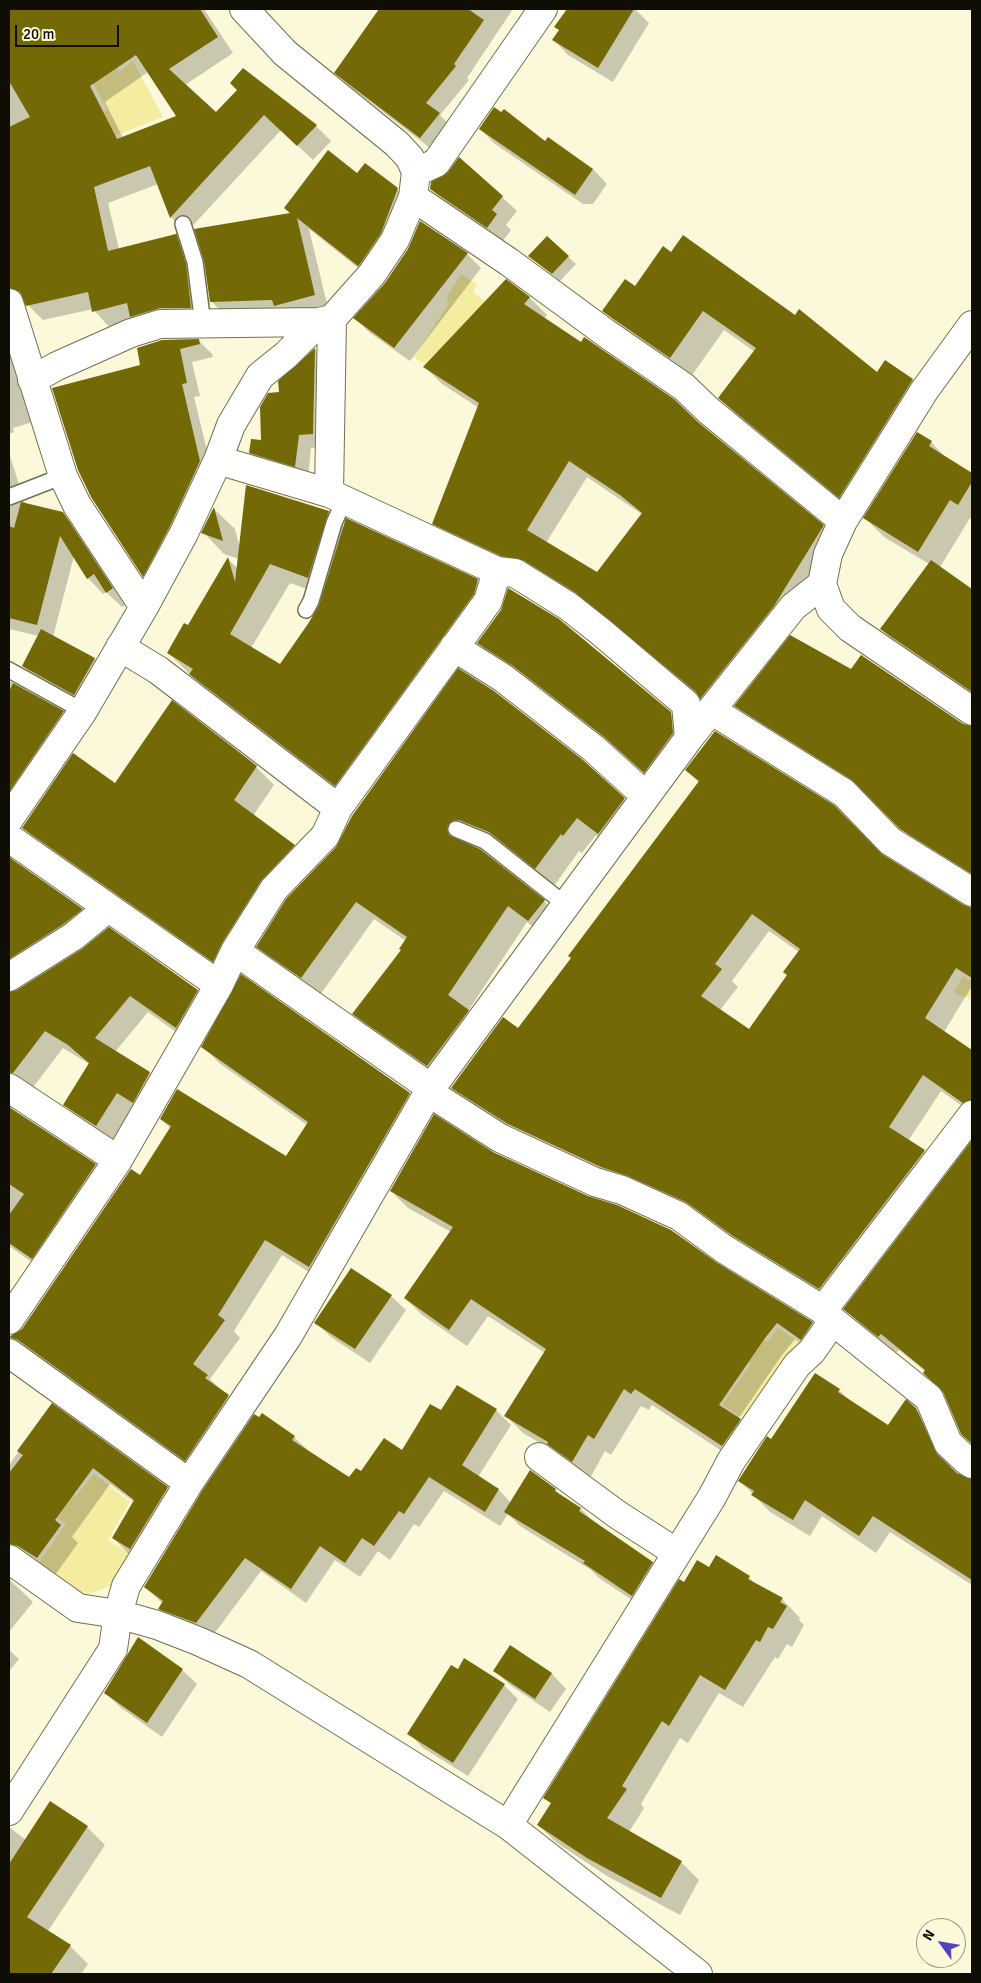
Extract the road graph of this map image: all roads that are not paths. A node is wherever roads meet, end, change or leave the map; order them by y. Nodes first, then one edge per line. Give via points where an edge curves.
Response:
1 (244, 9) edge
2 (543, 9) edge
3 (414, 184) junction
4 (183, 224) dead end
5 (9, 303) edge
6 (325, 320) junction
7 (203, 324) junction
8 (972, 325) edge
9 (32, 380) junction
10 (218, 460) junction
11 (63, 476) junction
12 (9, 497) edge
13 (337, 497) junction
14 (842, 521) junction
15 (497, 571) junction
16 (822, 584) junction
17 (144, 606) junction
18 (306, 610) dead end
19 (120, 647) junction
20 (454, 647) junction
21 (9, 670) edge
22 (711, 710) junction
23 (83, 711) junction
24 (972, 711) edge
25 (689, 738) junction
26 (646, 796) junction
27 (338, 808) junction
28 (9, 819) edge
29 (456, 829) dead end
30 (9, 838) edge
31 (972, 892) edge
32 (566, 905) junction
33 (108, 908) junction
34 (236, 951) junction
35 (9, 977) edge
36 (219, 986) junction
37 (9, 1088) edge
38 (430, 1088) junction
39 (972, 1115) edge
40 (118, 1160) junction
41 (828, 1315) junction
42 (9, 1320) edge
43 (9, 1353) edge
44 (539, 1457) dead end
45 (972, 1464) edge
46 (190, 1483) junction
47 (677, 1553) junction
48 (9, 1559) edge
49 (118, 1614) junction
50 (9, 1811) edge
51 (508, 1825) junction
52 (698, 1974) edge

1 - 3 street via 285,53 397,144 410,158
2 - 3 street via 436,163
3 - 6 street via 395,240 372,274
3 - 14 street via 509,262 684,387
4 - 7 lane via 195,262
5 - 9 street
6 - 7 street
6 - 10 street via 260,376 231,425
6 - 13 street
7 - 9 street via 160,324 131,333
8 - 14 street via 924,391
9 - 11 street
10 - 13 street
10 - 17 street via 184,533
11 - 12 lane
11 - 17 street via 77,505
13 - 15 street
13 - 18 lane via 334,523
14 - 16 street via 828,554
15 - 20 street via 488,601
15 - 25 street via 515,573 568,606 686,704
16 - 22 street via 793,607
16 - 24 street via 831,610 850,628
17 - 19 street
19 - 23 street
19 - 27 street via 158,670
20 - 26 street via 511,684 593,748
20 - 27 street
21 - 23 lane
22 - 25 street
22 - 31 street via 844,792 890,841
23 - 28 street
25 - 26 street
26 - 32 street
27 - 34 street via 325,836 274,889
29 - 32 lane via 485,841
30 - 33 street
32 - 38 street
33 - 35 street via 74,936
33 - 36 street
34 - 36 street
34 - 38 street
36 - 40 street
37 - 40 street
38 - 41 street via 438,1099 500,1138 679,1216 724,1249
38 - 46 street via 288,1336
39 - 41 street
40 - 42 street
41 - 45 street via 929,1398 948,1443
41 - 47 street via 812,1351 797,1365 731,1461
43 - 46 street
44 - 47 street
46 - 49 street via 126,1586
47 - 51 street
48 - 49 street via 78,1608
49 - 50 street via 112,1649
49 - 51 street via 157,1625 249,1664
51 - 52 street

